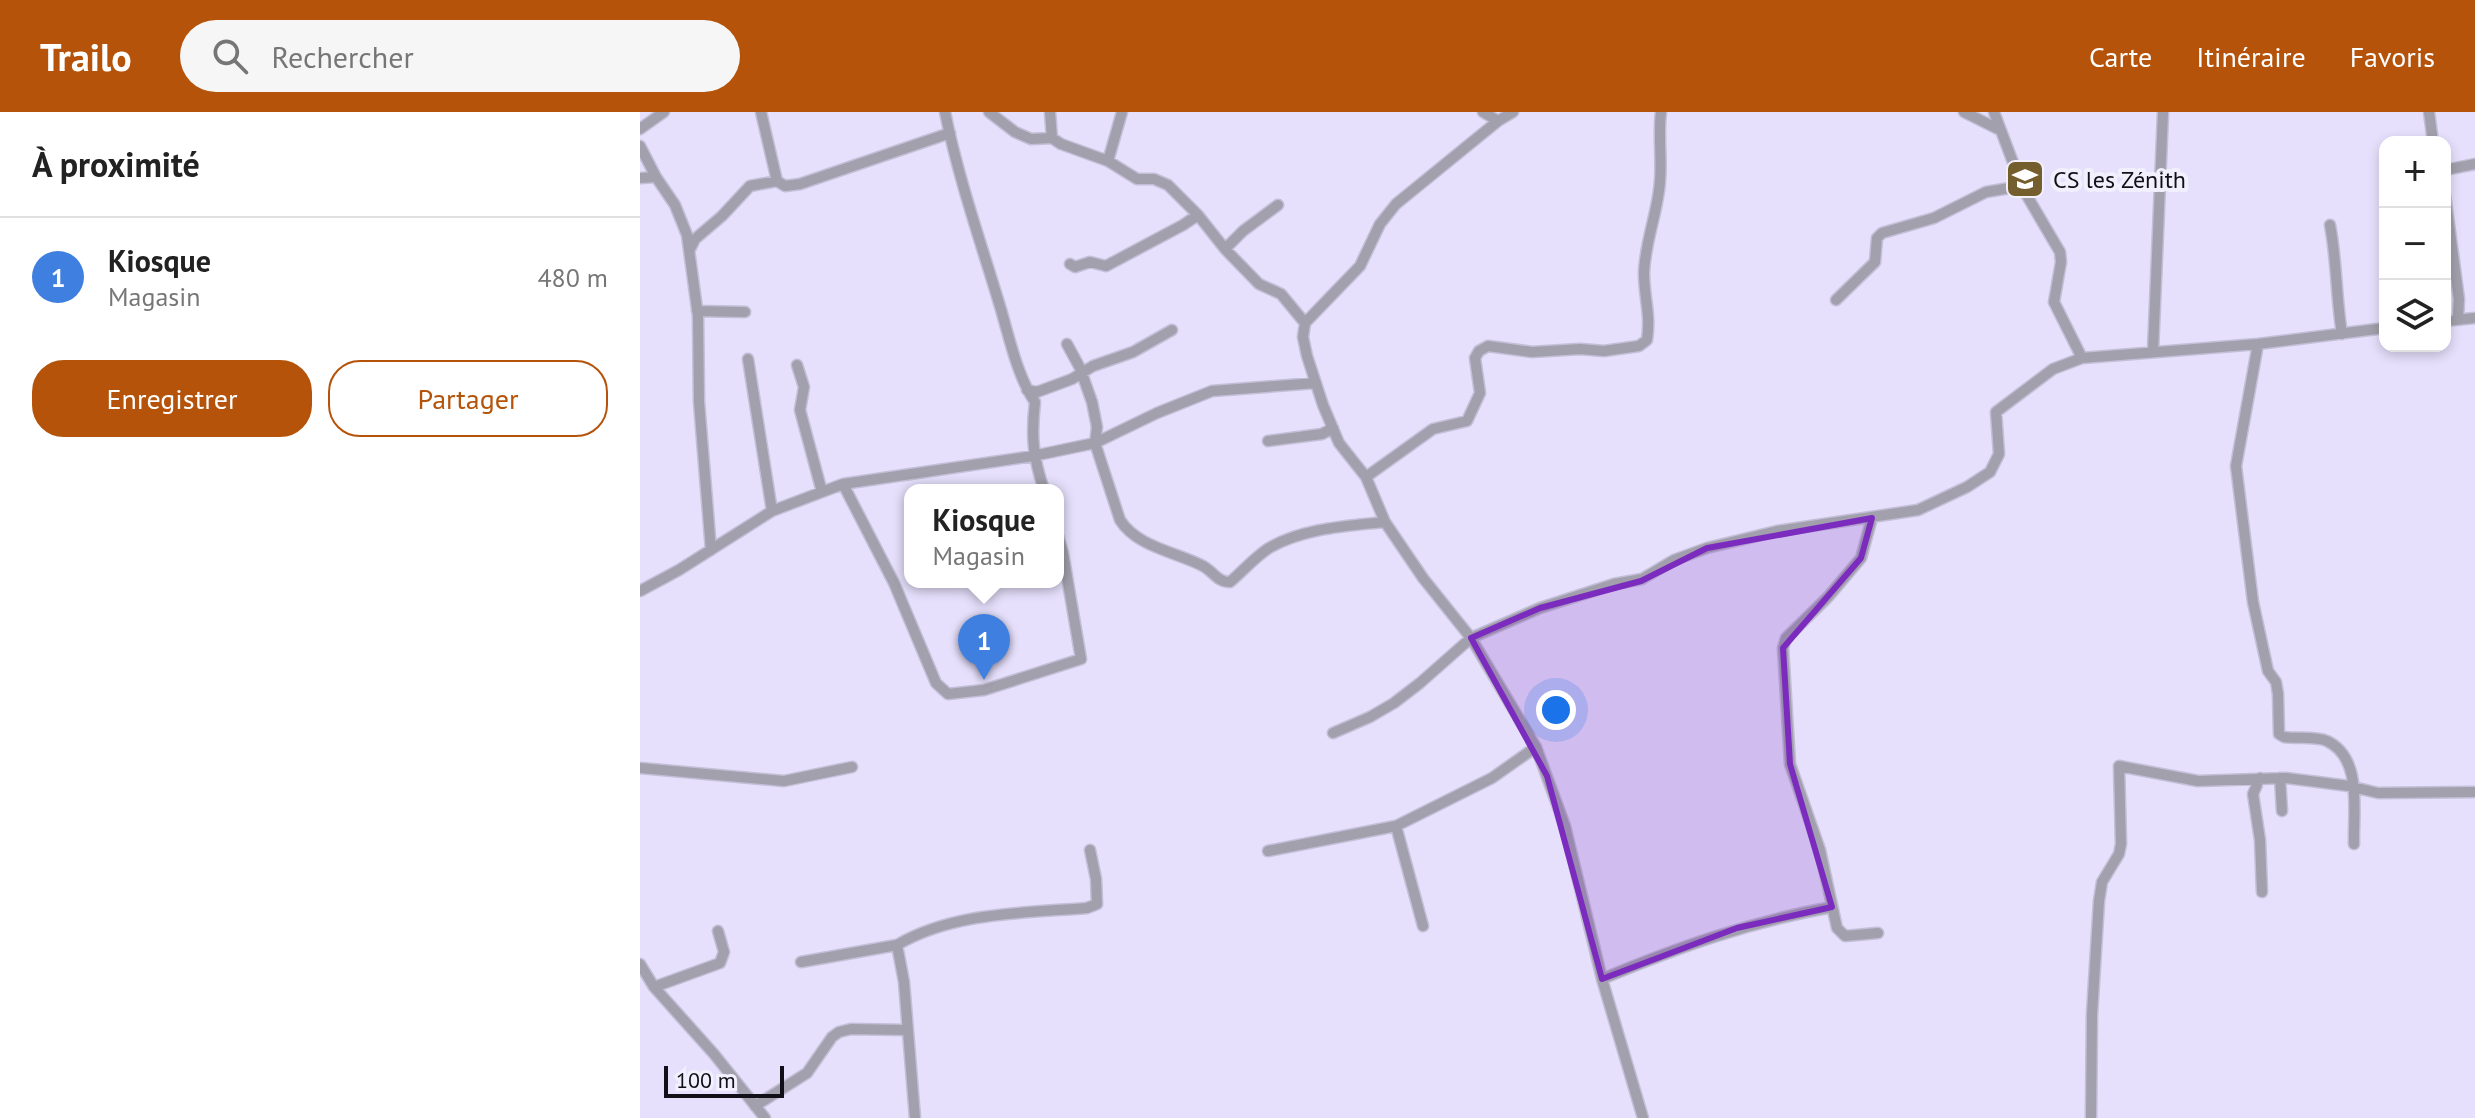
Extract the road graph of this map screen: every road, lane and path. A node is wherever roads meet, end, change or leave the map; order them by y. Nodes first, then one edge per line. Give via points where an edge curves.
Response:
1 (664, 112) edge
2 (761, 112) edge
3 (945, 112) edge
4 (989, 112) edge
5 (1050, 112) edge
6 (1122, 112) edge
7 (1483, 112) edge
8 (1513, 112) edge
9 (1661, 112) edge
10 (1964, 112) edge
11 (1994, 112) edge
12 (2429, 112) edge
13 (2163, 113) edge
14 (1498, 121) junction
15 (640, 129) edge
16 (2000, 130) junction
17 (950, 133) junction
18 (2432, 136) edge
19 (1052, 138) junction
20 (640, 146) edge
21 (1108, 161) junction
22 (2475, 164) edge
23 (2451, 169) edge
24 (656, 177) junction
25 (640, 178) edge
26 (777, 181) junction
27 (2022, 186) junction
28 (1278, 205) dead end
29 (2447, 208) edge
30 (1198, 215) junction
31 (2330, 225) dead end
32 (1225, 249) junction
33 (689, 252) junction
34 (1070, 264) dead end
35 (1836, 300) dead end
36 (697, 311) junction
37 (745, 312) dead end
38 (2475, 318) edge
39 (2458, 319) junction
40 (2451, 320) edge
41 (1305, 323) junction
42 (2379, 329) edge
43 (1172, 330) dead end
44 (2342, 334) junction
45 (1067, 344) dead end
46 (2258, 344) junction
47 (2153, 351) junction
48 (2082, 358) junction
49 (748, 359) dead end
50 (797, 365) dead end
51 (1082, 372) junction
52 (1316, 383) junction
53 (1027, 390) junction
54 (1333, 428) junction
55 (1268, 441) dead end
56 (1095, 443) junction
57 (1033, 456) junction
58 (1366, 477) junction
59 (843, 484) junction
60 (1042, 484) edge
61 (822, 492) junction
62 (772, 511) junction
63 (1872, 518) junction
64 (1385, 522) junction
65 (711, 550) junction
66 (1064, 559) edge
67 (640, 591) edge
68 (1471, 638) junction
69 (1333, 733) dead end
70 (1536, 747) junction
71 (852, 767) dead end
72 (640, 768) edge
73 (2260, 778) junction
74 (2280, 778) junction
75 (2353, 787) junction
76 (2475, 792) edge
77 (2282, 811) dead end
78 (1396, 826) junction
79 (2354, 844) dead end
80 (1090, 850) dead end
81 (1268, 851) dead end
82 (2262, 892) dead end
83 (1832, 907) junction
84 (1423, 926) dead end
85 (718, 931) dead end
86 (1878, 933) dead end
87 (897, 945) junction
88 (801, 962) dead end
89 (640, 964) edge
90 (1602, 979) junction
91 (654, 987) junction
92 (906, 1030) junction
93 (755, 1106) junction
94 (765, 1118) edge
95 (915, 1118) edge
96 (1643, 1118) edge
97 (2088, 1118) edge

1 - 15 street
2 - 26 street
3 - 17 street
4 - 19 street via 1031,139
5 - 19 street
6 - 21 street
7 - 14 street
8 - 14 street
9 - 58 street via 1660,178 1644,274 1651,319 1647,340 1604,351 1532,352 1488,346 1475,358 1480,393 1467,421 1433,429
10 - 16 street
11 - 16 street
12 - 18 street
13 - 47 street
14 - 41 street via 1396,204 1360,266
16 - 27 street
17 - 26 street via 800,184
17 - 53 street
19 - 21 street
20 - 24 street
21 - 30 street via 1137,179 1168,185
22 - 23 street
24 - 25 street
24 - 33 street via 682,220
26 - 33 street via 750,186 695,239
27 - 35 street via 1986,192 1934,218 1882,233 1875,262
27 - 48 street via 2060,252 2054,302
28 - 32 street
29 - 39 street
30 - 32 street
30 - 34 street via 1106,266
31 - 44 street
32 - 41 street via 1259,284 1281,294
33 - 36 street
36 - 37 street
36 - 65 street
38 - 39 street
39 - 40 street
41 - 52 street via 1303,337
42 - 44 street
43 - 51 street
44 - 46 street
45 - 51 street
46 - 47 street
46 - 75 street via 2236,466 2253,602 2278,694 2279,734 2328,741 2350,763
47 - 48 street
48 - 63 street via 2053,369 1996,412 1999,454 1983,478 1918,510
49 - 62 street
50 - 61 street via 804,387 800,410
51 - 53 street via 1037,392
51 - 56 street via 1097,427
52 - 54 street
52 - 56 street via 1212,391
53 - 57 street via 1035,402
54 - 55 street
54 - 58 street
56 - 57 street
56 - 64 street via 1126,529 1225,582 1267,549 1291,538
57 - 59 street
57 - 60 street
58 - 64 street
59 - 61 street
59 - 66 street via 894,583 936,683 948,694 984,690 1081,659
61 - 62 street
62 - 65 street
63 - 68 street via 1777,531 1697,551 1642,579 1540,608
63 - 83 street via 1861,558 1786,638 1783,648 1790,764
64 - 68 street
65 - 67 street
68 - 69 street via 1394,703
68 - 70 street
70 - 78 street via 1492,778
70 - 90 street via 1565,826
71 - 72 street via 784,781
73 - 74 street
73 - 82 street via 2253,794
73 - 97 street via 2198,781 2119,766 2121,844 2102,882 2099,901
74 - 75 street
74 - 77 street
75 - 76 street via 2378,793
75 - 79 street
78 - 81 street
78 - 84 street
80 - 87 street via 1097,904 981,917
83 - 86 street via 1845,936
83 - 90 street via 1737,928
85 - 91 street via 724,952 720,963
87 - 88 street
87 - 92 street
89 - 91 street
90 - 96 street
91 - 93 street
92 - 93 street via 839,1032 807,1073
92 - 95 street
93 - 94 street

